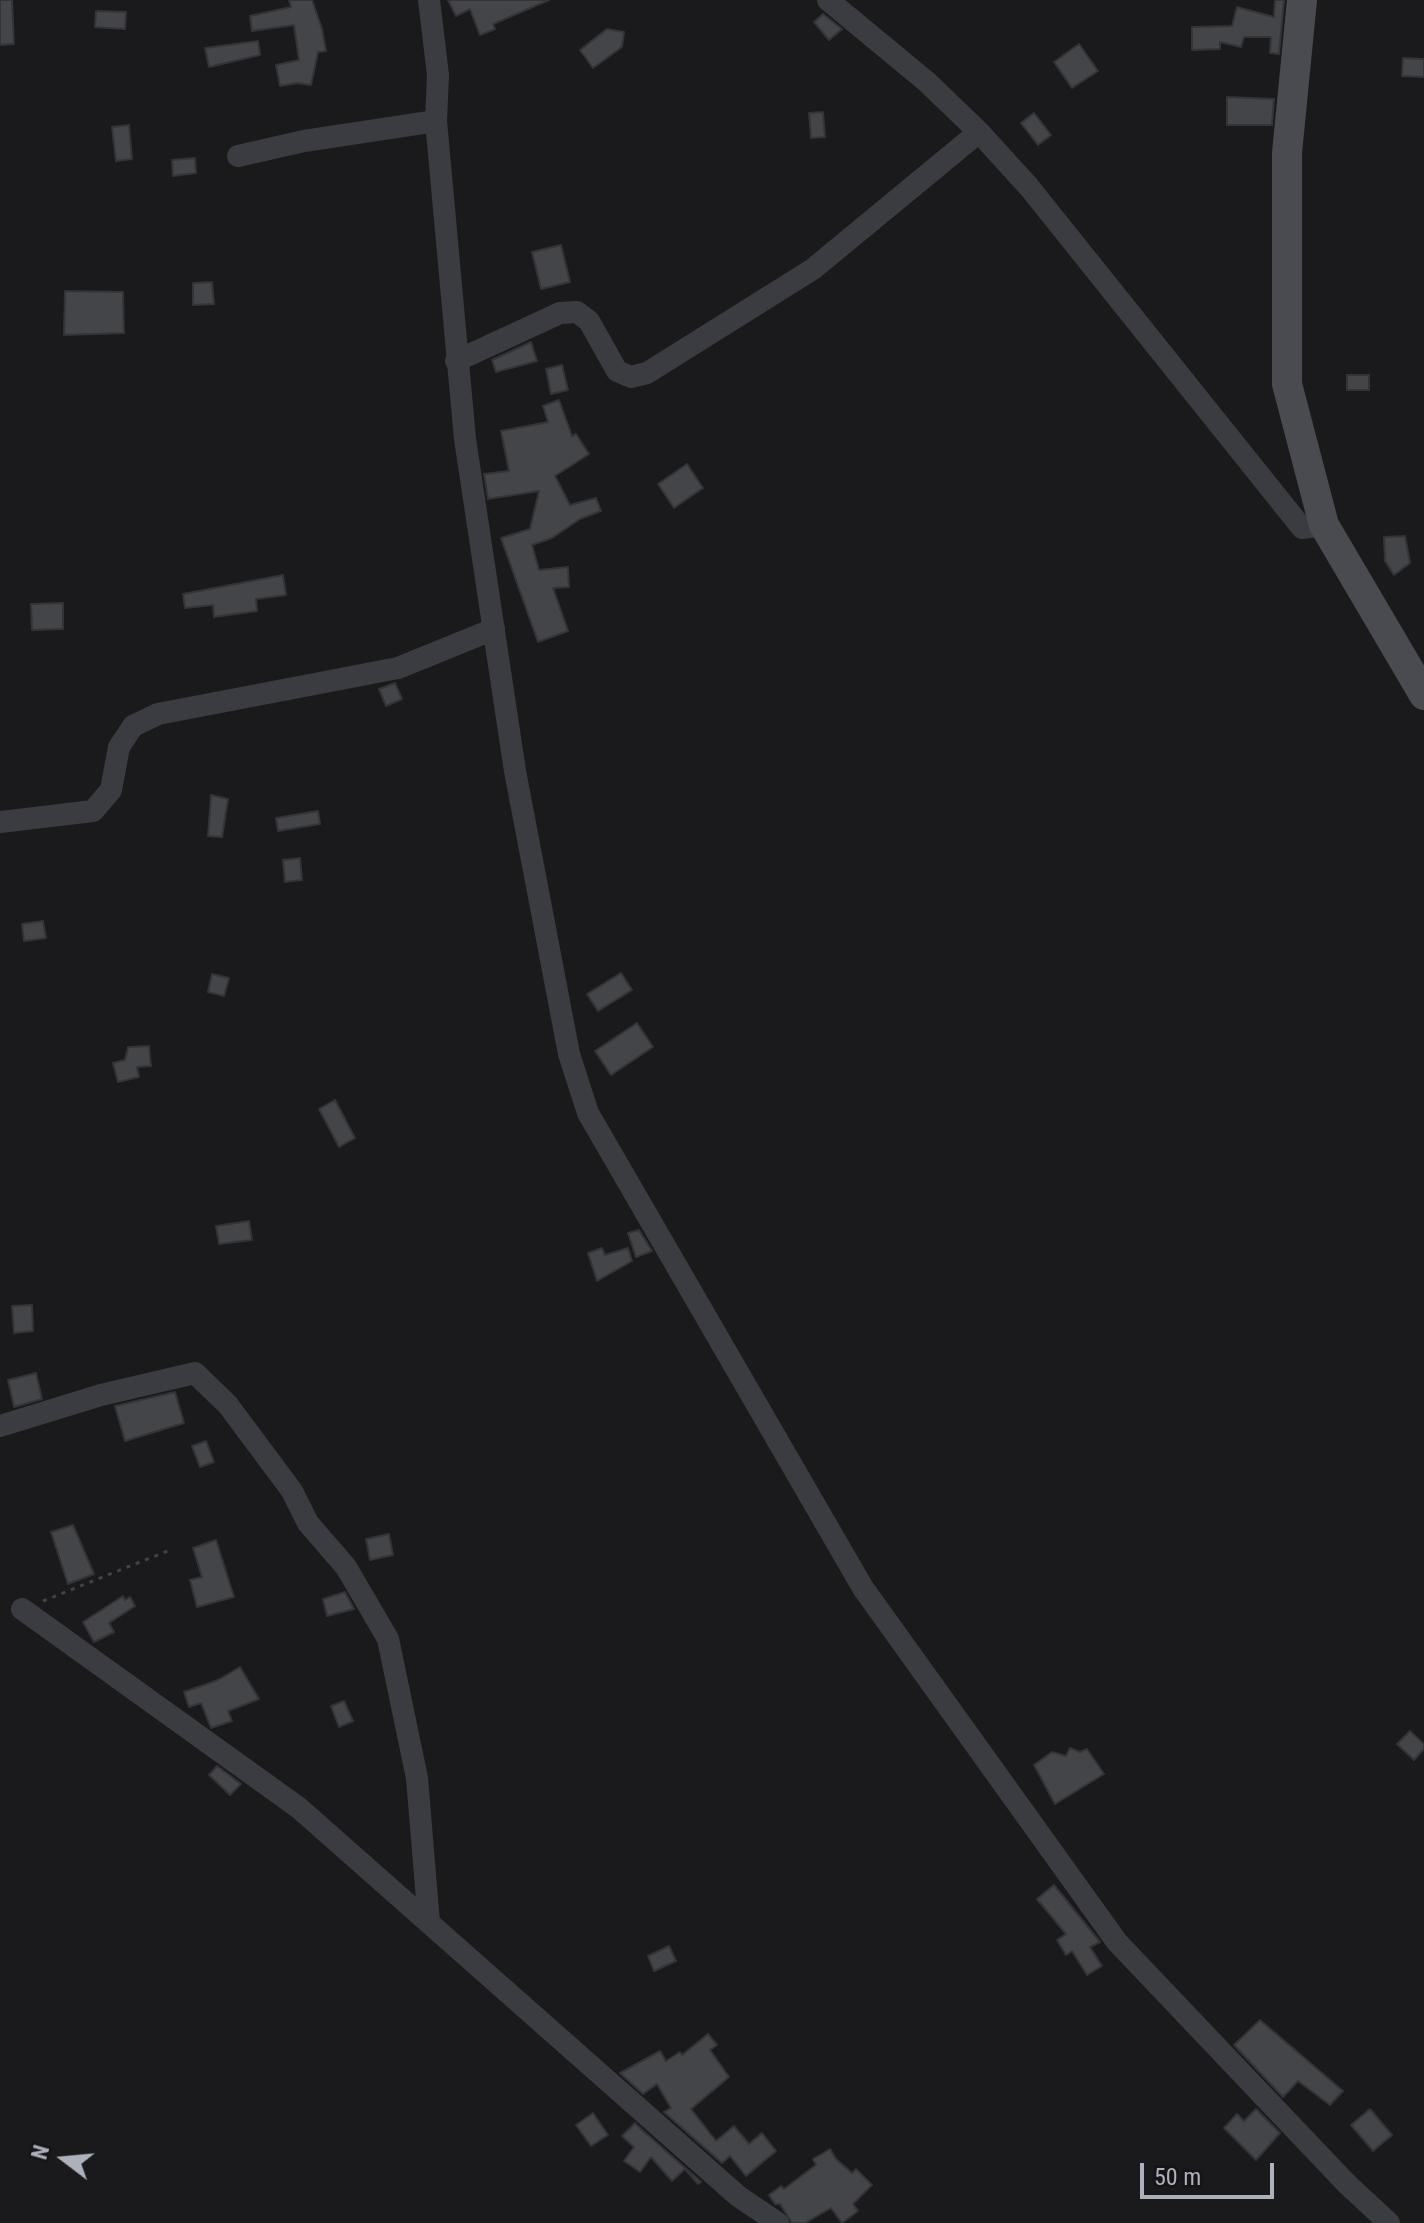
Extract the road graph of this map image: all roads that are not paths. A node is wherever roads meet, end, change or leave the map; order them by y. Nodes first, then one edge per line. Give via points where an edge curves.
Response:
1 (429, 0) edge
2 (828, 0) edge
3 (1302, 0) edge
4 (436, 121) junction
5 (979, 132) junction
6 (238, 156) dead end
7 (456, 361) junction
8 (1324, 525) junction
9 (494, 629) junction
10 (1424, 695) edge
11 (0, 822) edge
12 (0, 1426) edge
13 (22, 1609) road end
14 (429, 1923) junction
15 (778, 2223) edge
16 (1389, 2223) edge

1 - 4 street via 438,75
2 - 5 street
3 - 8 main road via 1287,153 1287,384
4 - 6 street
4 - 7 street
5 - 7 street via 813,269 647,373 631,377 617,371 589,321 577,312 560,313
5 - 8 street via 1302,528
7 - 9 street
8 - 10 main road
9 - 11 street via 398,668 158,714 133,726 119,747 111,790 93,811
9 - 16 street via 569,1054 588,1113 618,1167 863,1588 1117,1942
12 - 14 street via 195,1373 228,1405 292,1491 308,1523 346,1567 388,1639 417,1778
13 - 14 street via 299,1808
14 - 15 street via 738,2196

